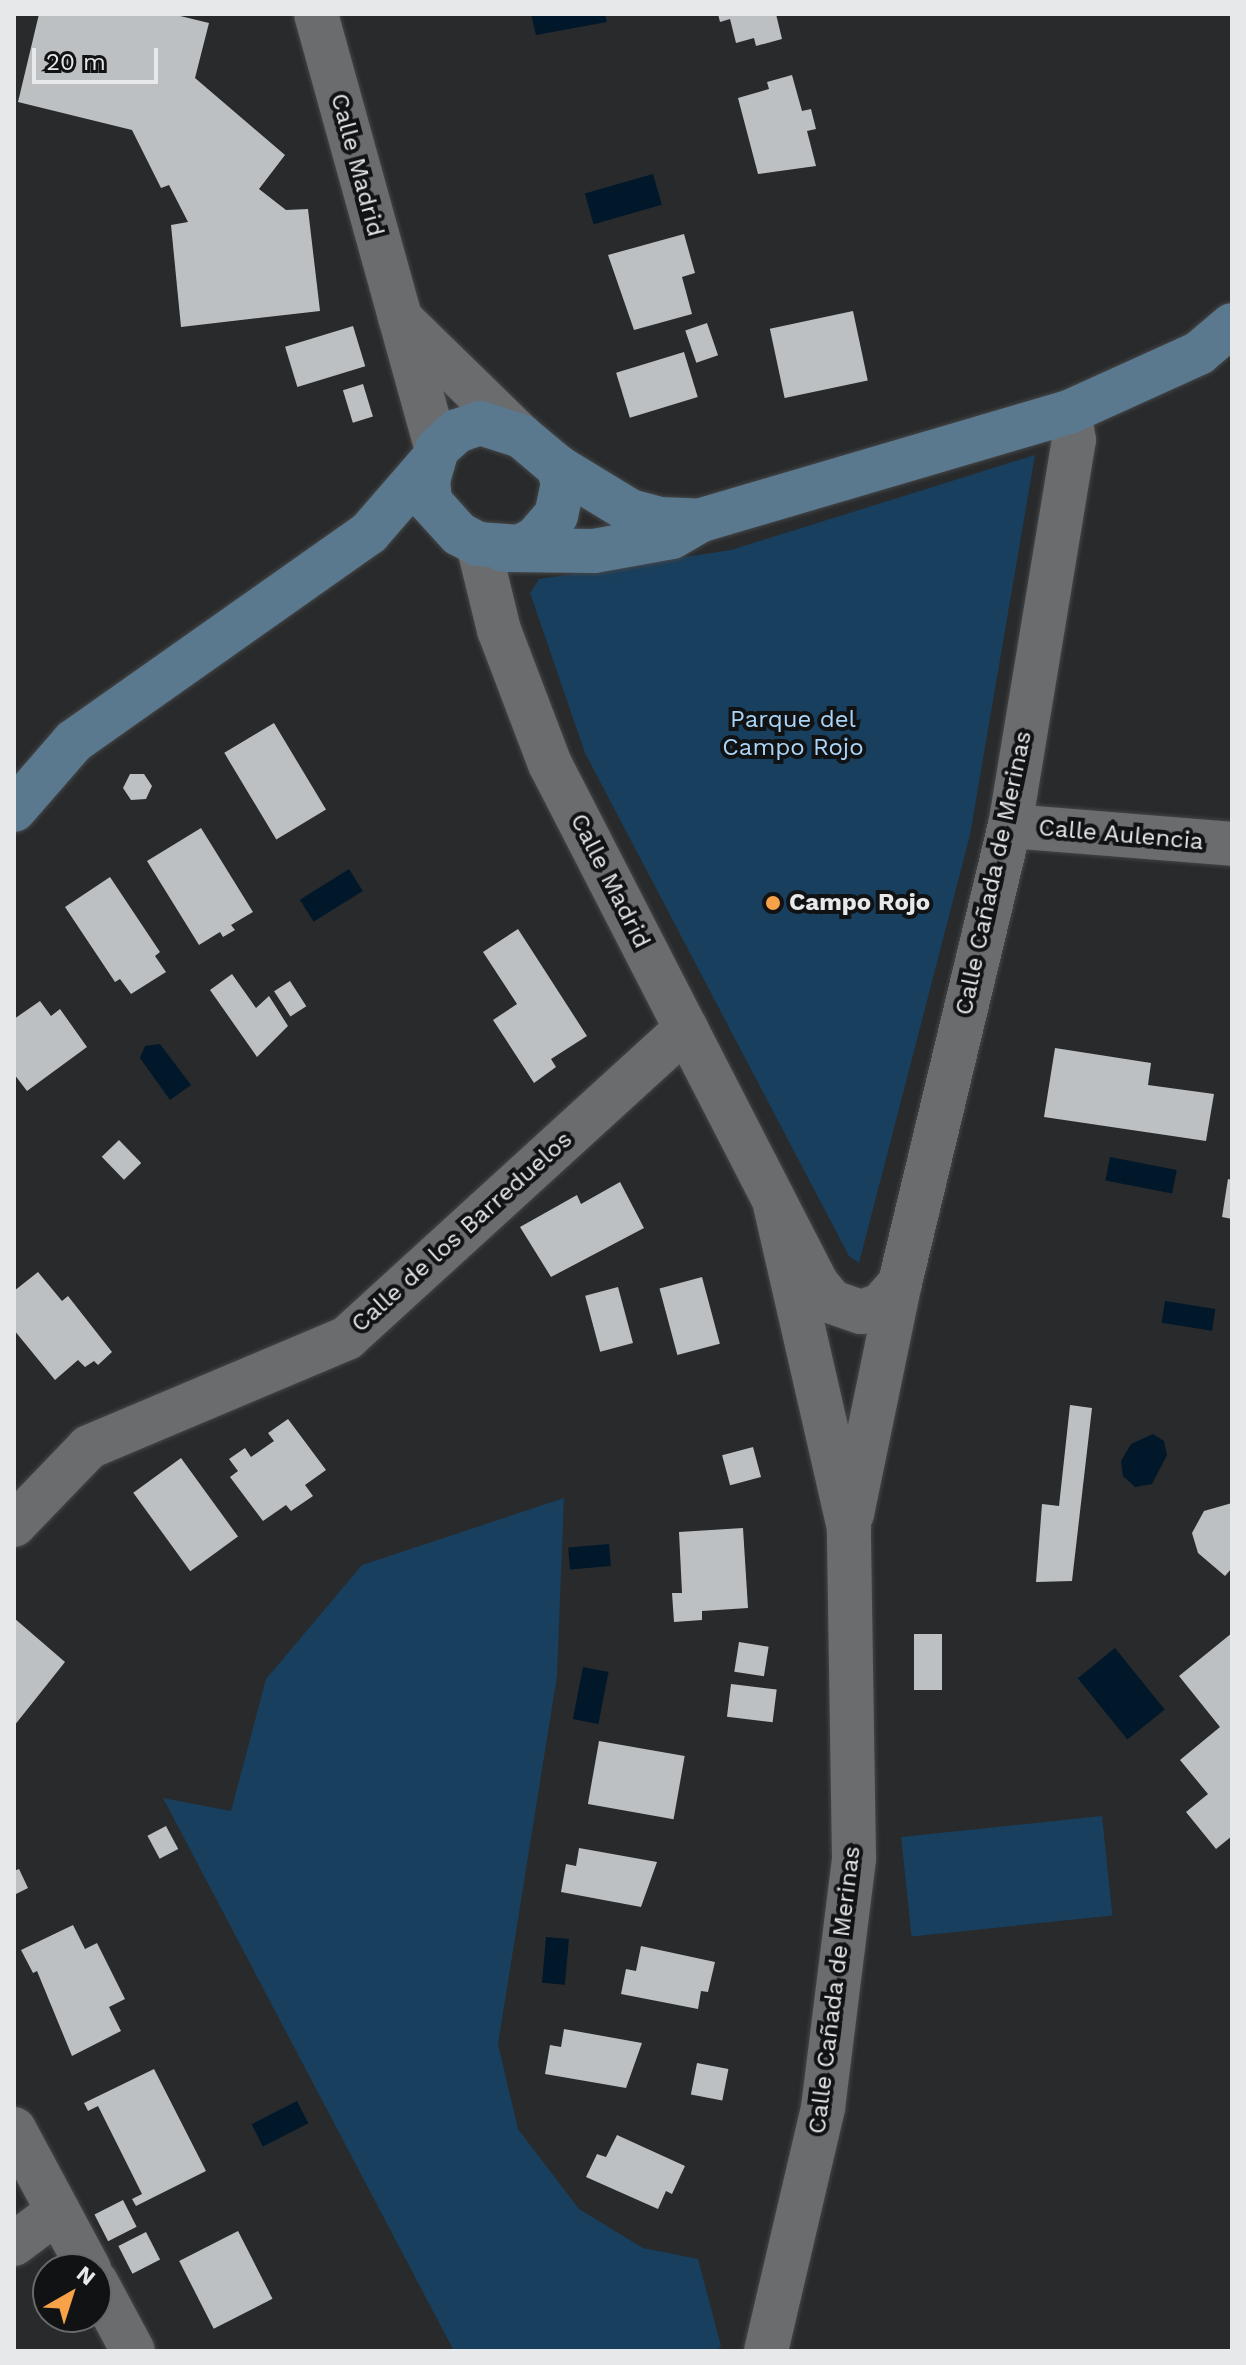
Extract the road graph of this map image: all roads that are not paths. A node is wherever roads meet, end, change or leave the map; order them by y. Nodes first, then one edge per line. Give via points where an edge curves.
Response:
1 (316, 14) edge
2 (398, 316) junction
3 (1232, 325) edge
4 (1069, 412) junction
5 (521, 436) junction
6 (435, 454) junction
7 (558, 467) junction
8 (702, 520) junction
9 (369, 533) junction
10 (480, 542) junction
11 (14, 810) edge
12 (1010, 826) junction
13 (1232, 844) edge
14 (686, 1028) junction
15 (775, 1206) junction
16 (900, 1283) junction
17 (14, 1525) edge
18 (849, 1528) junction
19 (14, 2129) edge
20 (58, 2211) junction
21 (14, 2244) edge
22 (80, 2253) edge
23 (112, 2312) edge
24 (764, 2345) edge
25 (133, 2351) edge

1 - 2 street, Calle Madrid
2 - 5 street
2 - 6 street, Calle Madrid
3 - 4 street via 1199,353
4 - 8 street
4 - 12 street, Calle Cañada de Merinas via 1074,440
5 - 6 street via 480,423 457,431
5 - 7 street
6 - 9 street
6 - 10 street via 430,502
7 - 8 street via 630,511 659,519
7 - 10 street via 563,483 556,515 535,539
8 - 10 street via 672,537 594,551
9 - 10 street via 423,523
9 - 11 street via 74,741
10 - 14 street, Calle Madrid via 499,630 550,764
12 - 13 street, Calle Aulencia
12 - 16 street, Calle Cañada de Merinas
14 - 15 street, Calle Madrid
14 - 17 street, Calle de los Barreduelos via 347,1338 89,1447
15 - 16 street, Calle Madrid via 832,1302 847,1311 871,1311
15 - 18 street, Calle Madrid
16 - 18 street, Calle Cañada de Merinas
18 - 24 street, Calle Cañada de Merinas via 854,1858 823,2108
19 - 20 street
20 - 21 street
20 - 22 street
23 - 25 street

